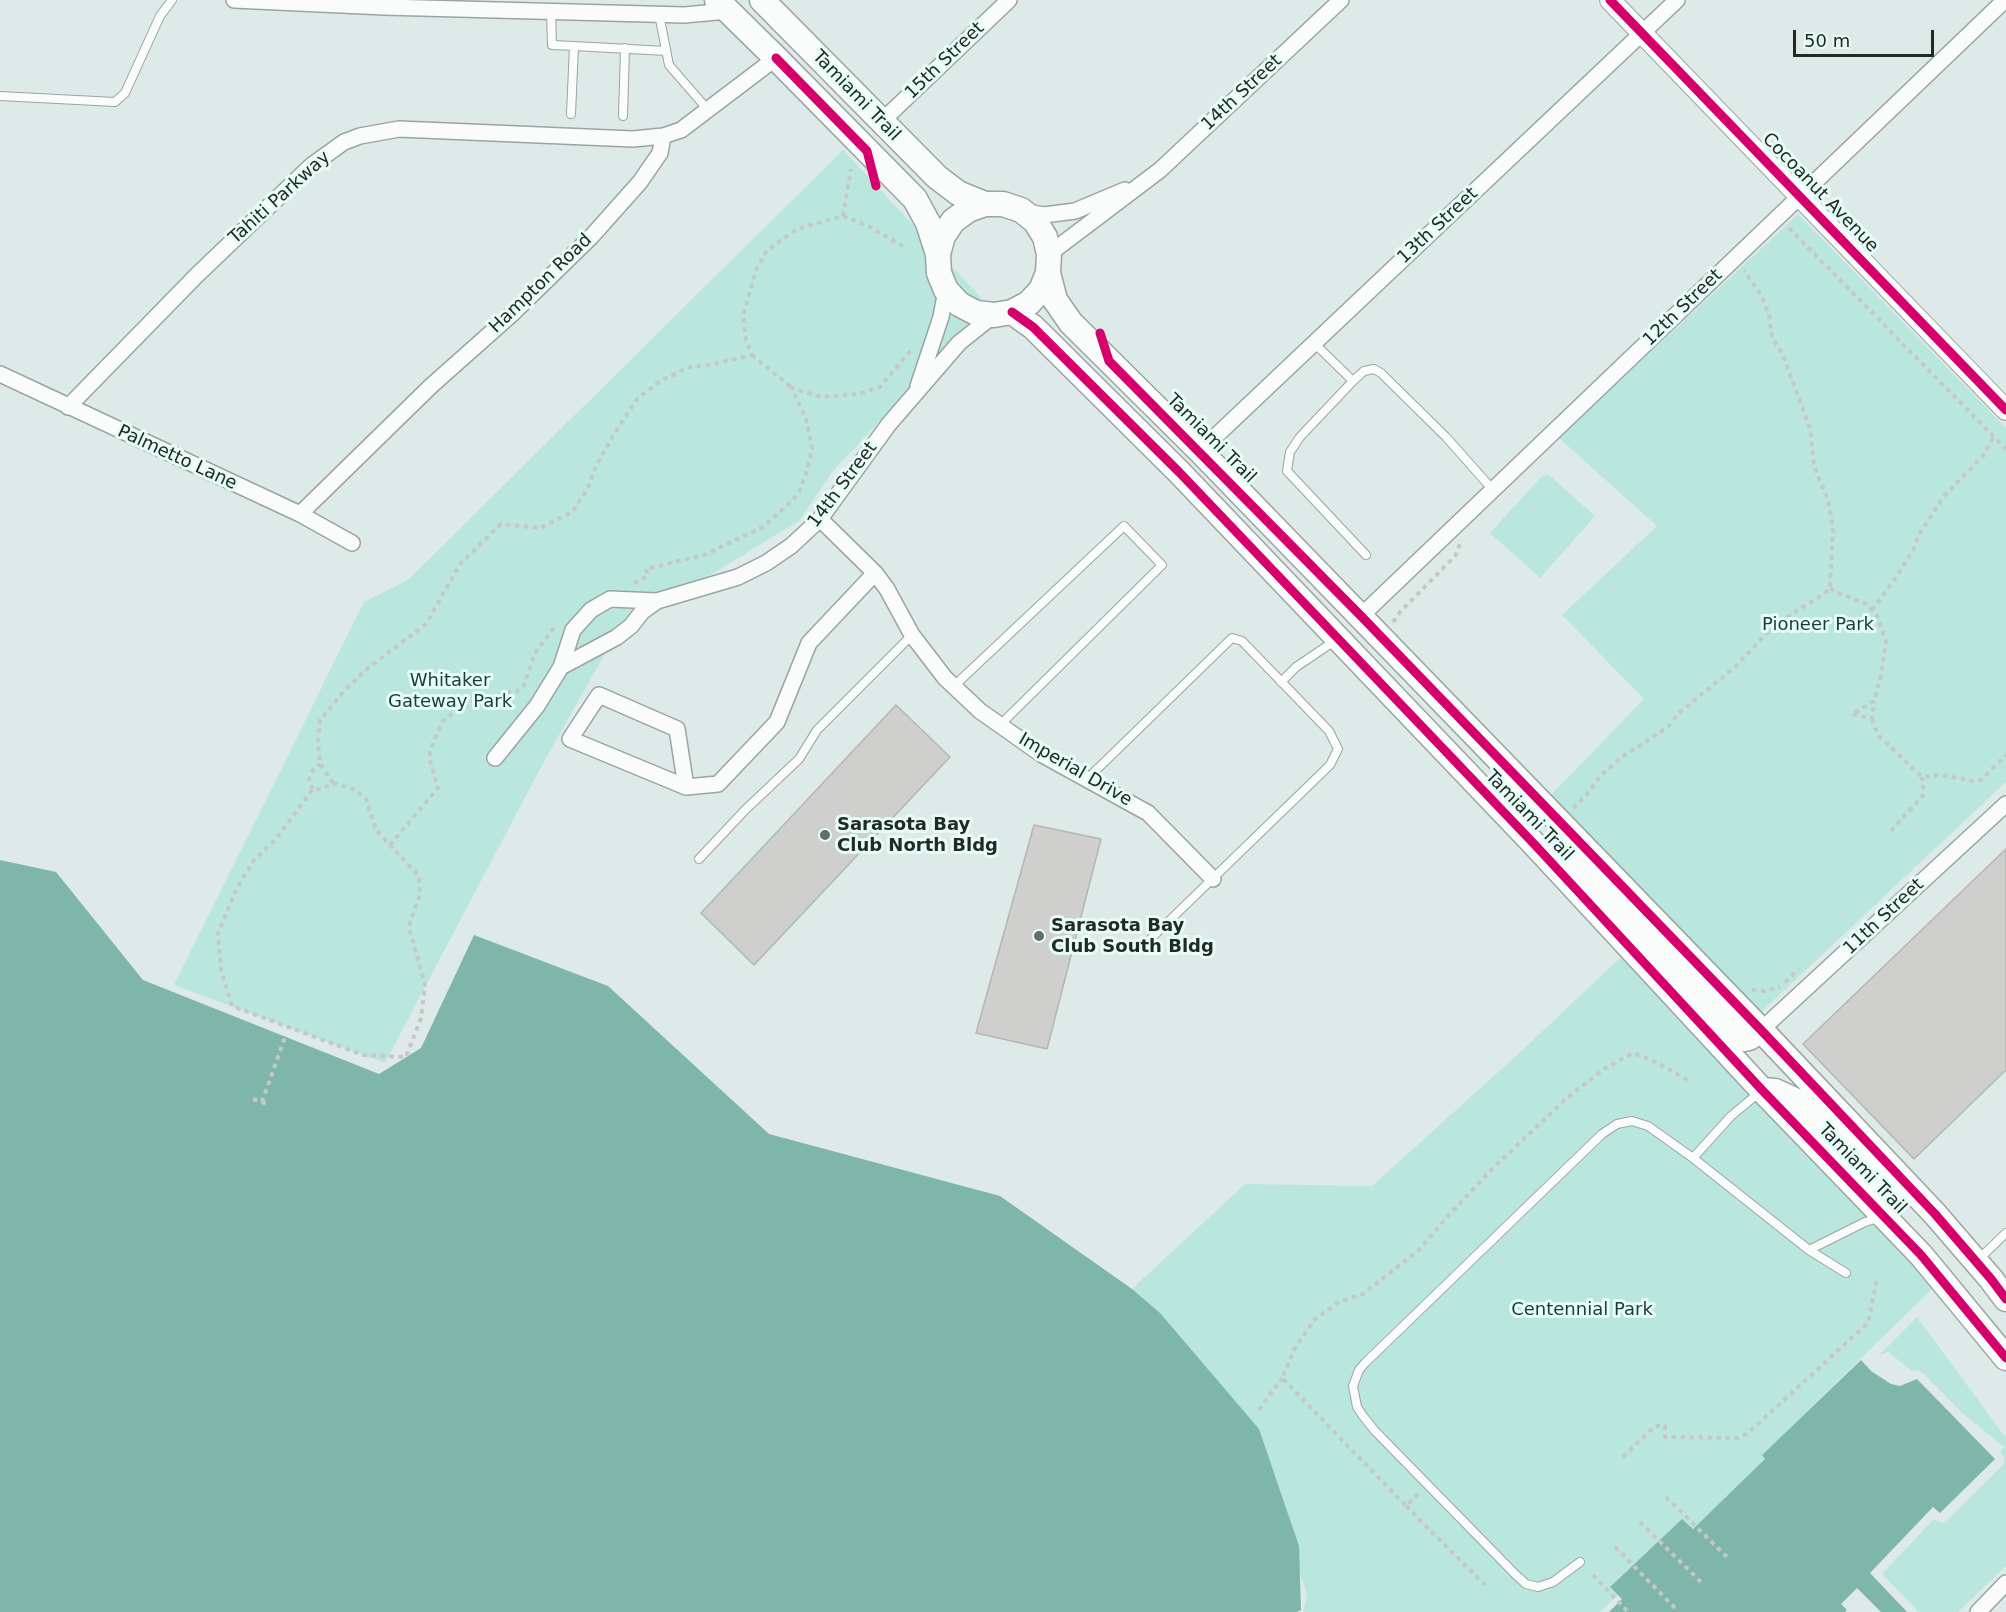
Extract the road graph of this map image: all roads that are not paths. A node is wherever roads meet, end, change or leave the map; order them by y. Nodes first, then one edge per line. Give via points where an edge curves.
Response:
1 (172, 0) edge
2 (234, 0) edge
3 (762, 0) edge
4 (1009, 0) edge
5 (1341, 0) edge
6 (1610, 0) edge
7 (1677, 0) edge
8 (2005, 2) edge
9 (722, 5) edge
10 (550, 11) junction
11 (659, 14) junction
12 (1642, 33) junction
13 (574, 46) junction
14 (625, 48) junction
15 (666, 51) junction
16 (776, 58) junction
17 (0, 96) edge
18 (708, 110) junction
19 (571, 114) dead end
20 (623, 116) dead end
21 (881, 122) junction
22 (663, 136) junction
23 (1141, 183) junction
24 (1800, 196) junction
25 (985, 204) junction
26 (1021, 210) junction
27 (938, 254) junction
28 (1049, 263) junction
29 (946, 290) junction
30 (1003, 314) junction
31 (1314, 343) junction
32 (0, 374) edge
33 (1353, 381) junction
34 (916, 392) junction
35 (68, 407) junction
36 (2006, 410) edge
37 (1200, 451) junction
38 (1492, 490) junction
39 (300, 514) junction
40 (820, 519) junction
41 (352, 543) dead end
42 (1366, 555) dead end
43 (875, 573) junction
44 (657, 601) junction
45 (1360, 616) junction
46 (912, 635) junction
47 (1337, 639) junction
48 (561, 667) junction
49 (1281, 682) junction
50 (954, 686) junction
51 (1000, 725) junction
52 (495, 758) dead end
53 (1087, 779) junction
54 (686, 787) junction
55 (2006, 804) edge
56 (1536, 846) junction
57 (699, 859) dead end
58 (1213, 879) junction
59 (1139, 950) dead end
60 (1761, 1030) junction
61 (1762, 1090) junction
62 (1693, 1158) junction
63 (1885, 1216) junction
64 (2006, 1233) edge
65 (1956, 1237) junction
66 (1809, 1250) junction
67 (1977, 1261) junction
68 (1846, 1273) dead end
69 (2006, 1299) edge
70 (2006, 1358) edge
71 (1580, 1562) dead end
72 (2006, 1584) edge
73 (1978, 1612) edge

1 - 17 lane via 160,16 125,93 114,102
2 - 10 street
3 - 21 main road, Tamiami Trail
4 - 21 street, 15th Street
5 - 23 street, 14th Street via 1160,170
6 - 12 street, Cocoanut Avenue
7 - 12 street, 13th Street
8 - 24 street, 12th Street
9 - 11 street via 684,15
9 - 16 main road, Tamiami Trail
10 - 11 street
10 - 13 lane via 552,45
11 - 15 lane
12 - 24 street, Cocoanut Avenue
12 - 31 street, 13th Street
13 - 14 lane
13 - 19 lane
14 - 15 lane
14 - 20 lane
15 - 18 lane via 669,65
16 - 18 street
16 - 21 main road via 795,56 806,62 859,117 873,124
16 - 27 main road, Tamiami Trail via 915,199
18 - 22 street via 681,130
21 - 25 main road, Tamiami Trail via 937,177 958,193
22 - 35 street, Tahiti Parkway via 633,139 399,129 344,142 303,173
22 - 39 street, Hampton Road via 660,153 640,182 591,237
23 - 26 street, 14th Street via 1074,211 1044,215
23 - 28 street, 14th Street
24 - 36 street, Cocoanut Avenue
24 - 38 street, 12th Street
25 - 26 main road, Tamiami Trail
25 - 27 main road via 953,221
26 - 28 main road, Tamiami Trail via 1035,221 1045,237
27 - 29 main road, Tamiami Trail via 939,273
28 - 30 main road via 1041,290 1029,303
28 - 37 main road, Tamiami Trail via 1055,300 1071,323
29 - 30 main road, Tamiami Trail via 975,313
29 - 34 street, 14th Street
30 - 34 street, 14th Street via 959,343
30 - 47 main road, Tamiami Trail via 1033,327 1163,456
31 - 33 lane
31 - 37 street, 13th Street
32 - 35 street, Palmetto Lane
33 - 38 lane via 1364,371 1374,369 1381,373 1446,437
33 - 42 lane via 1300,437 1290,452 1287,471
34 - 40 street, 14th Street
35 - 39 street, Palmetto Lane
37 - 45 main road, Tamiami Trail
38 - 45 street, 12th Street
39 - 41 street, Palmetto Lane
40 - 43 street, Imperial Drive
40 - 44 street, 14th Street via 791,546 753,570
43 - 46 street, Imperial Drive
43 - 54 street via 809,643 777,722 718,784
44 - 48 street, 14th Street via 617,637
44 - 48 street, 14th Street via 618,598 591,610 573,630
45 - 60 main road, Tamiami Trail
46 - 50 street, Imperial Drive
46 - 57 lane via 818,730 799,759
47 - 49 lane
47 - 56 main road, Tamiami Trail
48 - 52 street, 14th Street via 529,719
49 - 53 lane via 1242,641 1232,638
49 - 58 lane via 1329,731 1338,749 1330,765
50 - 51 street, Imperial Drive
50 - 51 lane via 1124,526 1162,565
51 - 53 street, Imperial Drive via 1041,754
53 - 58 street, Imperial Drive via 1149,813
54 - 54 street via 570,739 599,695 676,729
55 - 60 street, 11th Street
56 - 60 main road via 1587,876 1738,1036 1749,1038
56 - 61 main road, Tamiami Trail
58 - 59 lane
60 - 65 main road, Tamiami Trail
61 - 62 lane via 1731,1116
61 - 63 main road, Tamiami Trail
61 - 65 main road via 1775,1091 1803,1104 1894,1193
62 - 66 lane
62 - 71 lane via 1648,1126 1632,1121 1617,1124 1602,1134 1359,1370 1353,1386 1357,1407 1376,1431 1526,1584 1538,1587 1553,1582
63 - 66 lane
63 - 70 main road, Tamiami Trail
64 - 67 lane
65 - 67 main road, Tamiami Trail
66 - 68 lane
67 - 69 main road, Tamiami Trail
72 - 73 street

